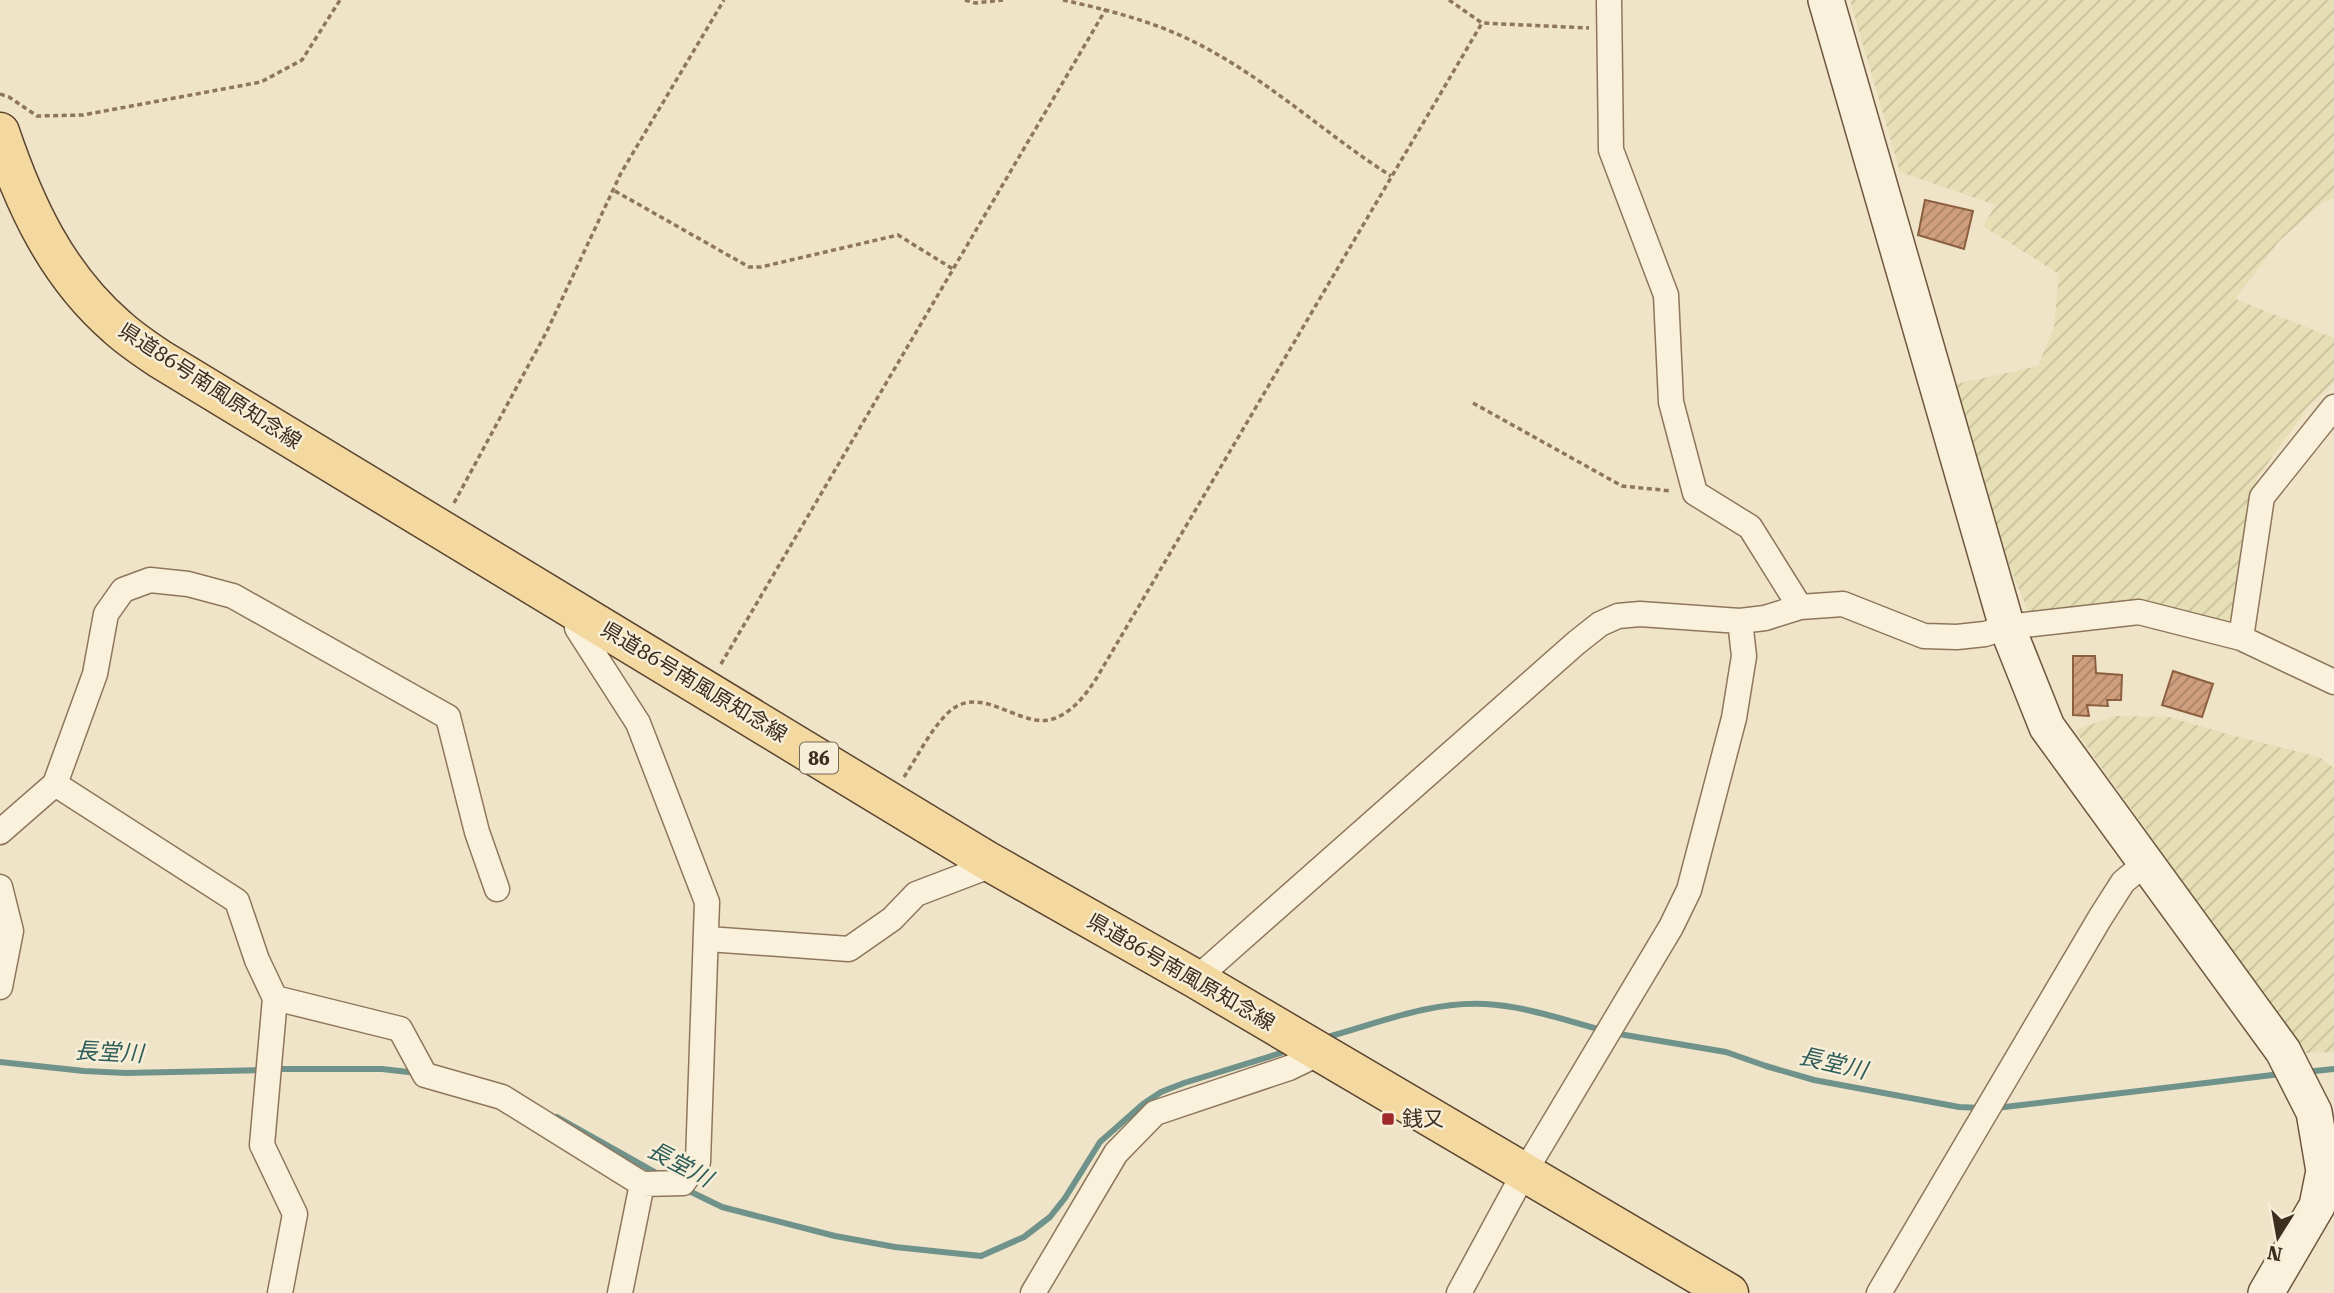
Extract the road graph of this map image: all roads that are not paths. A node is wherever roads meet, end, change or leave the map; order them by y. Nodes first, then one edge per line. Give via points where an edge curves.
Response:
1 (1609, 0) edge
2 (1826, 0) edge
3 (0, 132) edge
4 (11, 197) edge
5 (2334, 407) edge
6 (1800, 607) junction
7 (579, 611) junction
8 (1740, 621) junction
9 (2007, 627) junction
10 (2241, 638) junction
11 (2334, 682) edge
12 (55, 784) junction
13 (0, 832) edge
14 (986, 860) junction
15 (2147, 862) junction
16 (0, 887) edge
17 (497, 888) dead end
18 (708, 939) junction
19 (1196, 979) junction
20 (0, 987) edge
21 (275, 999) junction
22 (1320, 1053) junction
23 (1524, 1173) junction
24 (2329, 1174) edge
25 (642, 1184) junction
26 (280, 1293) edge
27 (620, 1293) edge
28 (1033, 1293) edge
29 (1459, 1293) edge
30 (1728, 1293) edge
31 (1879, 1293) edge
32 (2266, 1293) edge

1 - 6 street via 1611,150 1666,295 1671,402 1695,493 1750,527
2 - 9 street
3 - 4 main road, 県道86号南風原知念線 / 86
4 - 7 main road, 県道86号南風原知念線 / 86 via 68,275 117,328 160,359
5 - 10 street via 2262,497
6 - 8 street
6 - 9 street via 1843,604 1924,636 1957,637
7 - 14 main road, 県道86号南風原知念線 / 86
7 - 18 street via 577,628 638,723 707,902
8 - 19 street via 1640,614 1600,624
8 - 23 street via 1744,656 1734,718 1689,890 1671,928
9 - 10 street via 2139,612
9 - 15 street via 2047,727
10 - 11 street
12 - 13 street
12 - 17 street via 95,674 106,614 123,590 149,580 188,584 233,596 448,717 477,832
12 - 21 street via 237,901
14 - 18 street via 979,870 916,894 892,919 849,949
14 - 19 main road, 県道86号南風原知念線 / 86
15 - 24 street via 2283,1051 2314,1112
15 - 31 street via 2123,882 2099,918
16 - 20 street via 10,931
18 - 25 street via 698,1162 683,1183
19 - 22 main road, 県道86号南風原知念線 / 86
21 - 25 street via 400,1029 425,1075 502,1097
21 - 26 street via 262,1145 295,1214
22 - 23 main road, 県道86号南風原知念線 / 86
22 - 28 street via 1289,1068 1155,1113 1116,1153
23 - 29 street
23 - 30 main road, 県道86号南風原知念線 / 86
24 - 32 street via 2317,1206
25 - 27 street

